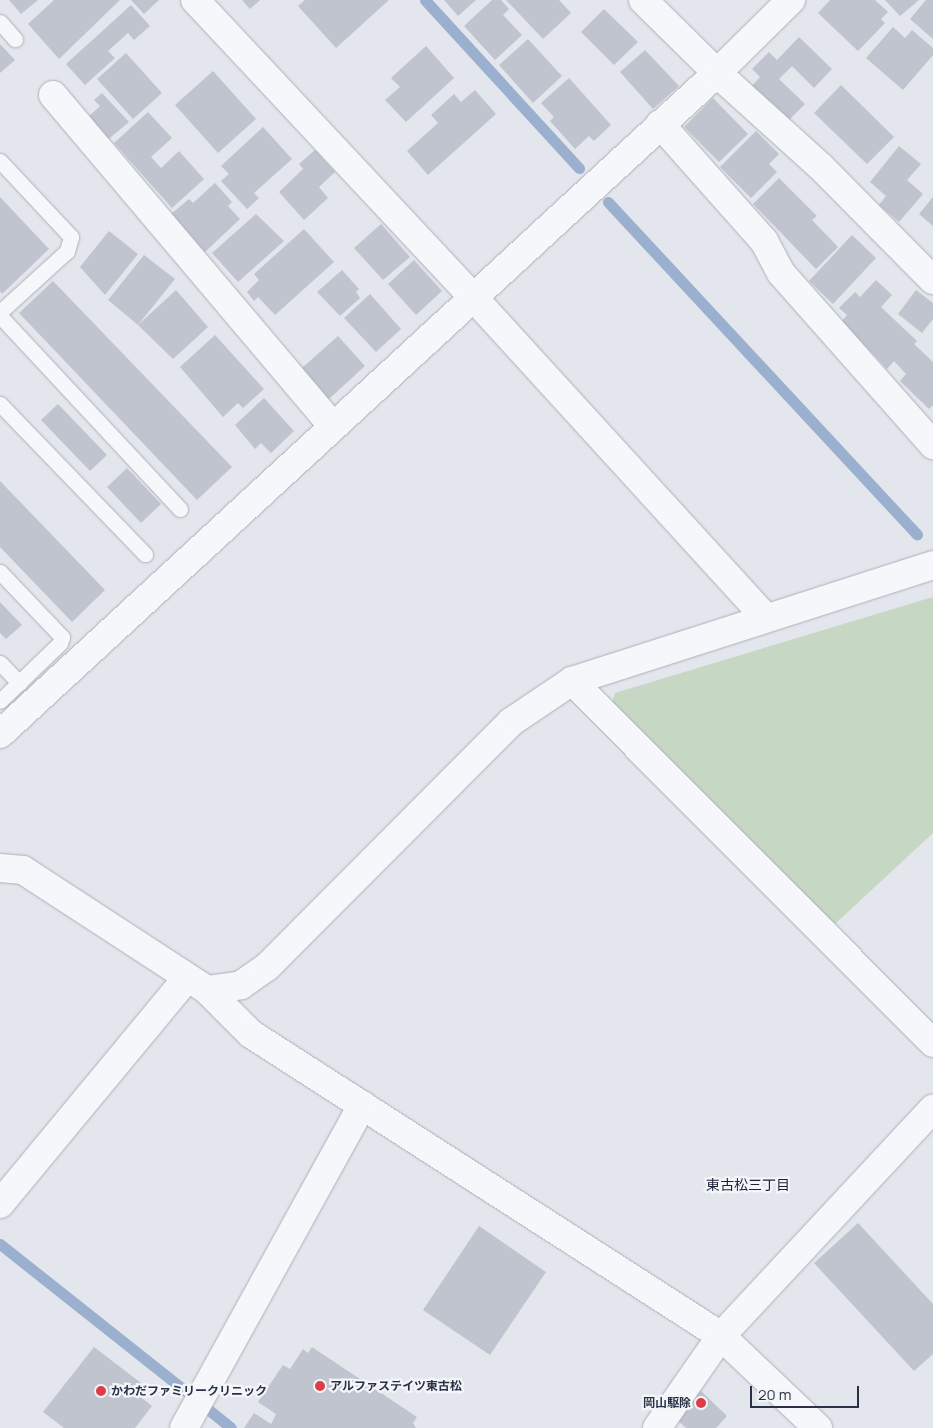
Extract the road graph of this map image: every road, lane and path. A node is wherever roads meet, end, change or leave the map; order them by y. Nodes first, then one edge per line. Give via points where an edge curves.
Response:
1 (195, 0) edge
2 (643, 0) edge
3 (791, 0) edge
4 (0, 22) edge
5 (15, 39) dead end
6 (717, 73) junction
7 (53, 95) dead end
8 (660, 124) junction
9 (0, 161) edge
10 (933, 280) edge
11 (472, 296) junction
12 (0, 312) edge
13 (0, 316) edge
14 (0, 404) edge
15 (333, 426) junction
16 (933, 445) edge
17 (180, 509) dead end
18 (145, 554) dead end
19 (933, 565) edge
20 (0, 572) edge
21 (765, 617) junction
22 (0, 663) edge
23 (572, 681) junction
24 (19, 683) junction
25 (0, 701) edge
26 (0, 734) edge
27 (0, 867) edge
28 (197, 984) junction
29 (933, 1043) edge
30 (362, 1105) junction
31 (933, 1109) edge
32 (0, 1204) edge
33 (721, 1336) junction
34 (184, 1428) edge
35 (657, 1428) edge
36 (818, 1428) edge

1 - 11 street
2 - 6 street
3 - 6 street
4 - 5 lane
6 - 8 street
6 - 10 street via 821,167
7 - 15 street
8 - 11 street
8 - 16 street via 764,241 781,273
9 - 12 lane via 71,237 67,251
11 - 15 street
11 - 21 street
13 - 17 lane
14 - 18 lane
15 - 26 street
19 - 21 street
20 - 24 lane via 62,638
21 - 23 street
22 - 24 lane
23 - 28 street via 511,722 267,967 241,985
23 - 29 street
24 - 25 lane
27 - 28 street via 23,870
28 - 30 street via 251,1034
28 - 32 street
30 - 33 street
30 - 34 street
31 - 33 street
33 - 35 street
33 - 36 street

